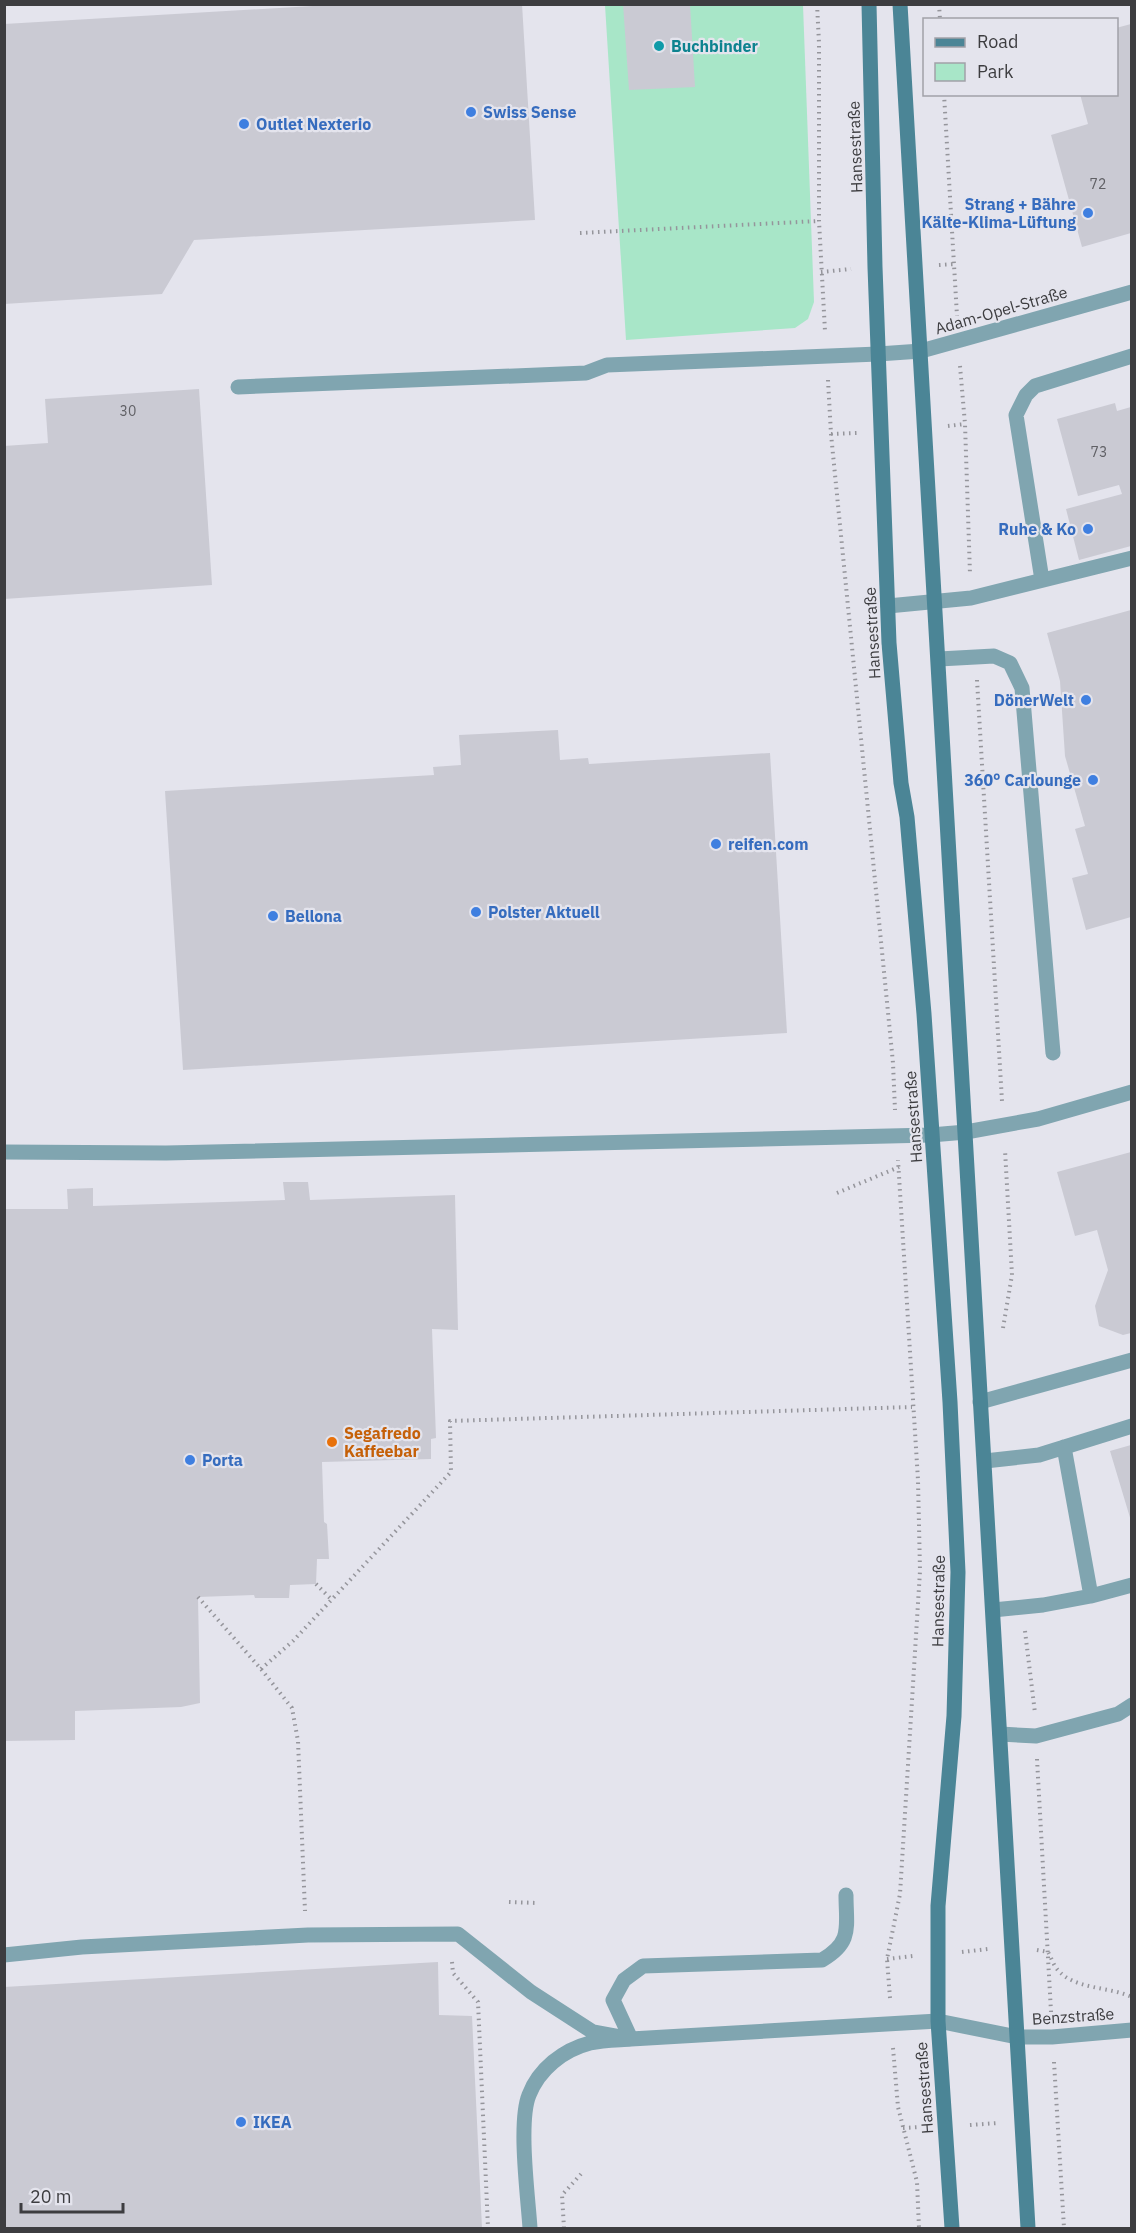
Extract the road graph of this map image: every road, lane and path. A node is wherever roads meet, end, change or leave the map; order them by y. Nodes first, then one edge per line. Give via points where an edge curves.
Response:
1 (869, 4) edge
2 (900, 4) edge
3 (944, 96) edge
4 (819, 220) dead end
5 (580, 233) dead end
6 (1131, 292) edge
7 (958, 340) junction
8 (921, 351) junction
9 (878, 354) junction
10 (1131, 356) edge
11 (238, 387) dead end
12 (1131, 558) edge
13 (1042, 580) junction
14 (971, 598) junction
15 (935, 603) junction
16 (888, 606) junction
17 (976, 658) junction
18 (939, 659) junction
19 (1053, 1053) dead end
20 (1131, 1092) edge
21 (1004, 1126) junction
22 (966, 1132) junction
23 (931, 1135) junction
24 (4, 1152) edge
25 (899, 1167) dead end
26 (837, 1193) dead end
27 (1002, 1336) dead end
28 (1131, 1360) edge
29 (980, 1402) junction
30 (912, 1407) dead end
31 (1131, 1426) edge
32 (1064, 1447) junction
33 (985, 1461) junction
34 (316, 1584) dead end
35 (1131, 1585) edge
36 (1091, 1596) junction
37 (198, 1597) dead end
38 (331, 1599) junction
39 (1020, 1607) junction
40 (993, 1610) junction
41 (261, 1669) junction
42 (1131, 1705) edge
43 (1000, 1734) junction
44 (1036, 1736) junction
45 (846, 1895) dead end
46 (509, 1902) dead end
47 (538, 1903) dead end
48 (308, 1935) junction
49 (448, 1935) junction
50 (1011, 1947) junction
51 (1048, 1952) junction
52 (938, 1954) junction
53 (4, 1955) edge
54 (887, 1959) dead end
55 (1131, 1997) edge
56 (938, 2022) junction
57 (1131, 2030) edge
58 (1017, 2037) junction
59 (1052, 2037) junction
60 (631, 2039) junction
61 (1058, 2116) junction
62 (1022, 2122) junction
63 (945, 2126) junction
64 (903, 2128) dead end
65 (581, 2174) dead end
66 (488, 2229) edge
67 (530, 2229) edge
68 (564, 2229) edge
69 (952, 2229) edge
70 (1028, 2229) edge
71 (1064, 2229) edge

1 - 9 main road, Hansestraße
2 - 8 main road
3 - 7 path
4 - 5 path
6 - 7 street, Adam-Opel-Straße
7 - 8 street, Adam-Opel-Straße
7 - 14 path
8 - 9 street, Adam-Opel-Straße
8 - 15 main road
9 - 11 street, Adam-Opel-Straße via 607,366 586,373
9 - 16 main road, Hansestraße
10 - 13 street via 1035,386 1016,415
12 - 13 street
13 - 14 street
14 - 15 street
15 - 16 street
15 - 18 main road
16 - 23 main road, Hansestraße
17 - 18 street
17 - 19 street via 994,656 1010,663 1022,688
17 - 21 path
18 - 22 main road
20 - 21 street
21 - 22 street
21 - 27 path via 1012,1275
22 - 23 street
22 - 29 main road
23 - 24 street via 166,1153
23 - 52 main road, Hansestraße via 958,1572 954,1716 938,1906
25 - 26 path
28 - 29 street
29 - 33 main road
30 - 38 path via 450,1421 451,1472
31 - 32 street
32 - 33 street via 1039,1455
32 - 36 street
33 - 40 main road
34 - 38 path
35 - 36 street
36 - 39 street
37 - 41 path
38 - 41 path
39 - 40 street
39 - 44 path
40 - 43 main road
41 - 48 path via 292,1708 298,1741
42 - 44 street via 1118,1714
43 - 44 street
43 - 50 main road
44 - 51 path
45 - 60 street via 846,1936 837,1951 822,1960 643,1966 624,1980 613,2000
46 - 47 path
48 - 49 street
48 - 53 street
49 - 60 street via 458,1934 531,1992 593,2032
49 - 66 path via 453,1973 478,2002
50 - 51 path
50 - 52 path
50 - 58 main road
51 - 55 path via 1056,1968 1069,1980
51 - 59 path
52 - 54 path
52 - 56 main road, Hansestraße
56 - 58 street, Benzstraße
56 - 60 street, Benzstraße
56 - 63 main road, Hansestraße
57 - 59 street, Benzstraße
58 - 59 street, Benzstraße
58 - 62 main road
59 - 61 path
60 - 67 street via 590,2043 562,2054 543,2071 528,2096 524,2126
61 - 62 path
61 - 71 path
62 - 63 path
62 - 70 main road
63 - 64 path
63 - 69 main road, Hansestraße
65 - 68 path via 562,2195

